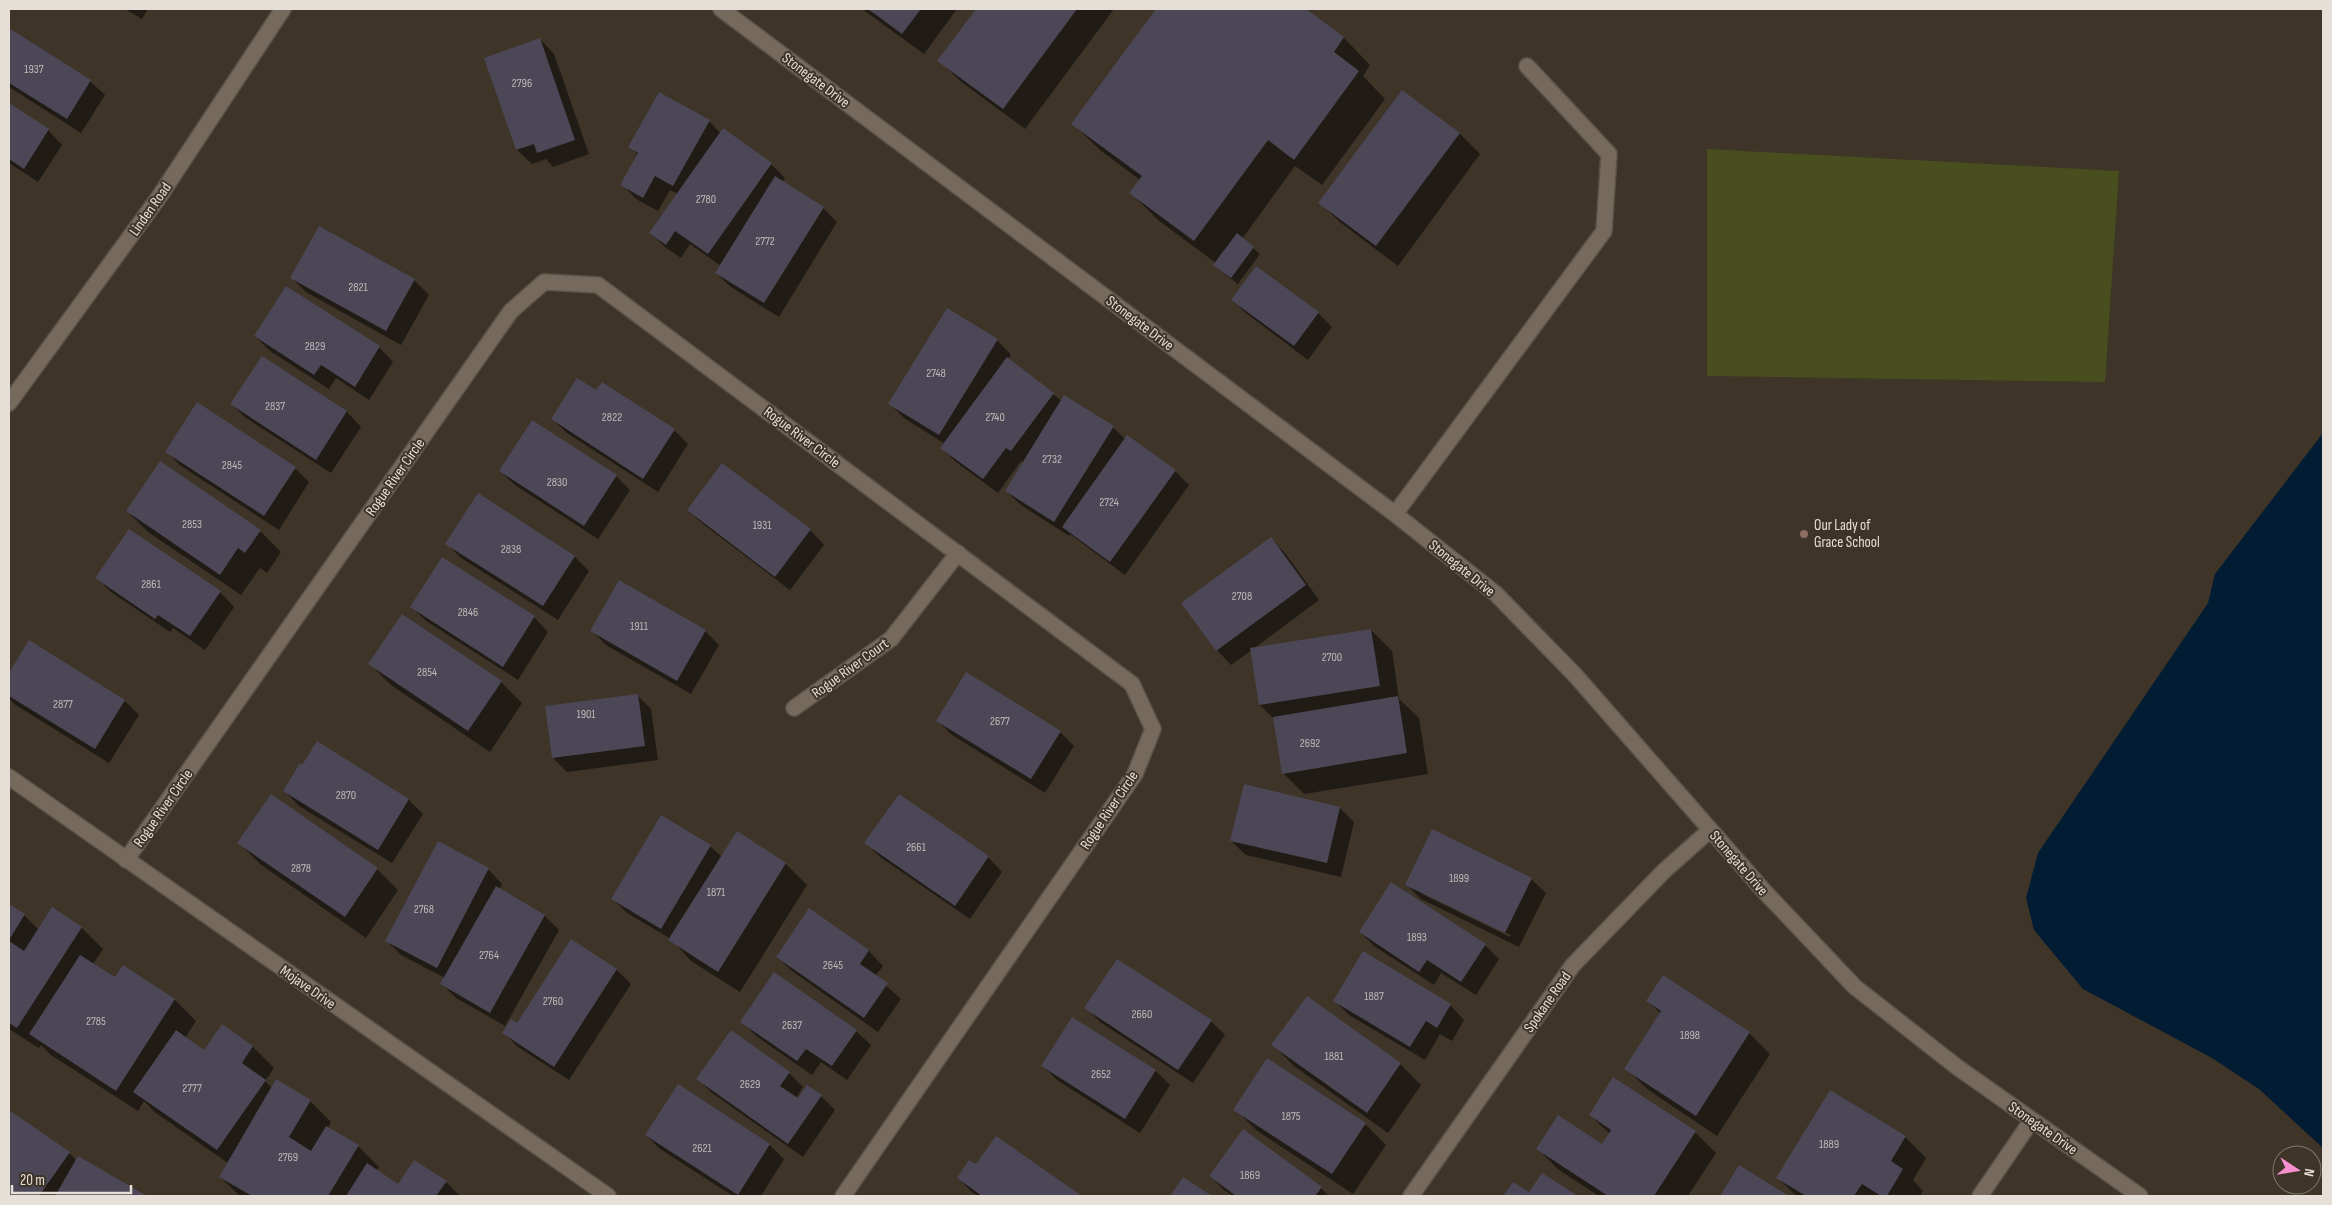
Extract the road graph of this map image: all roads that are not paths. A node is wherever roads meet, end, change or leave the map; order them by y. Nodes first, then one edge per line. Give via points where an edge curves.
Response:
1 (283, 9) edge
2 (721, 9) edge
3 (1526, 66) dead end
4 (9, 403) edge
5 (1395, 514) junction
6 (958, 553) junction
7 (794, 708) dead end
8 (9, 777) edge
9 (1710, 830) junction
10 (126, 860) junction
11 (2032, 1120) junction
12 (608, 1196) edge
13 (843, 1196) edge
14 (1411, 1196) edge
15 (1980, 1196) edge
16 (2140, 1196) edge

1 - 4 street, Linden Road via 159,197
2 - 5 street, Stonegate Drive
3 - 5 street via 1609,154 1604,231
5 - 9 street, Stonegate Drive via 1496,594 1575,675
6 - 7 street, Rogue River Court via 891,639
6 - 10 street, Rogue River Circle via 598,284 544,282 511,311
6 - 13 street, Rogue River Circle via 1132,684 1153,729 1135,774
8 - 10 street, Mojave Drive
9 - 11 street, Stonegate Drive via 1855,987 1957,1068
9 - 14 street, Spokane Road via 1664,871 1573,965
10 - 12 street, Mojave Drive
11 - 15 street
11 - 16 street, Stonegate Drive

